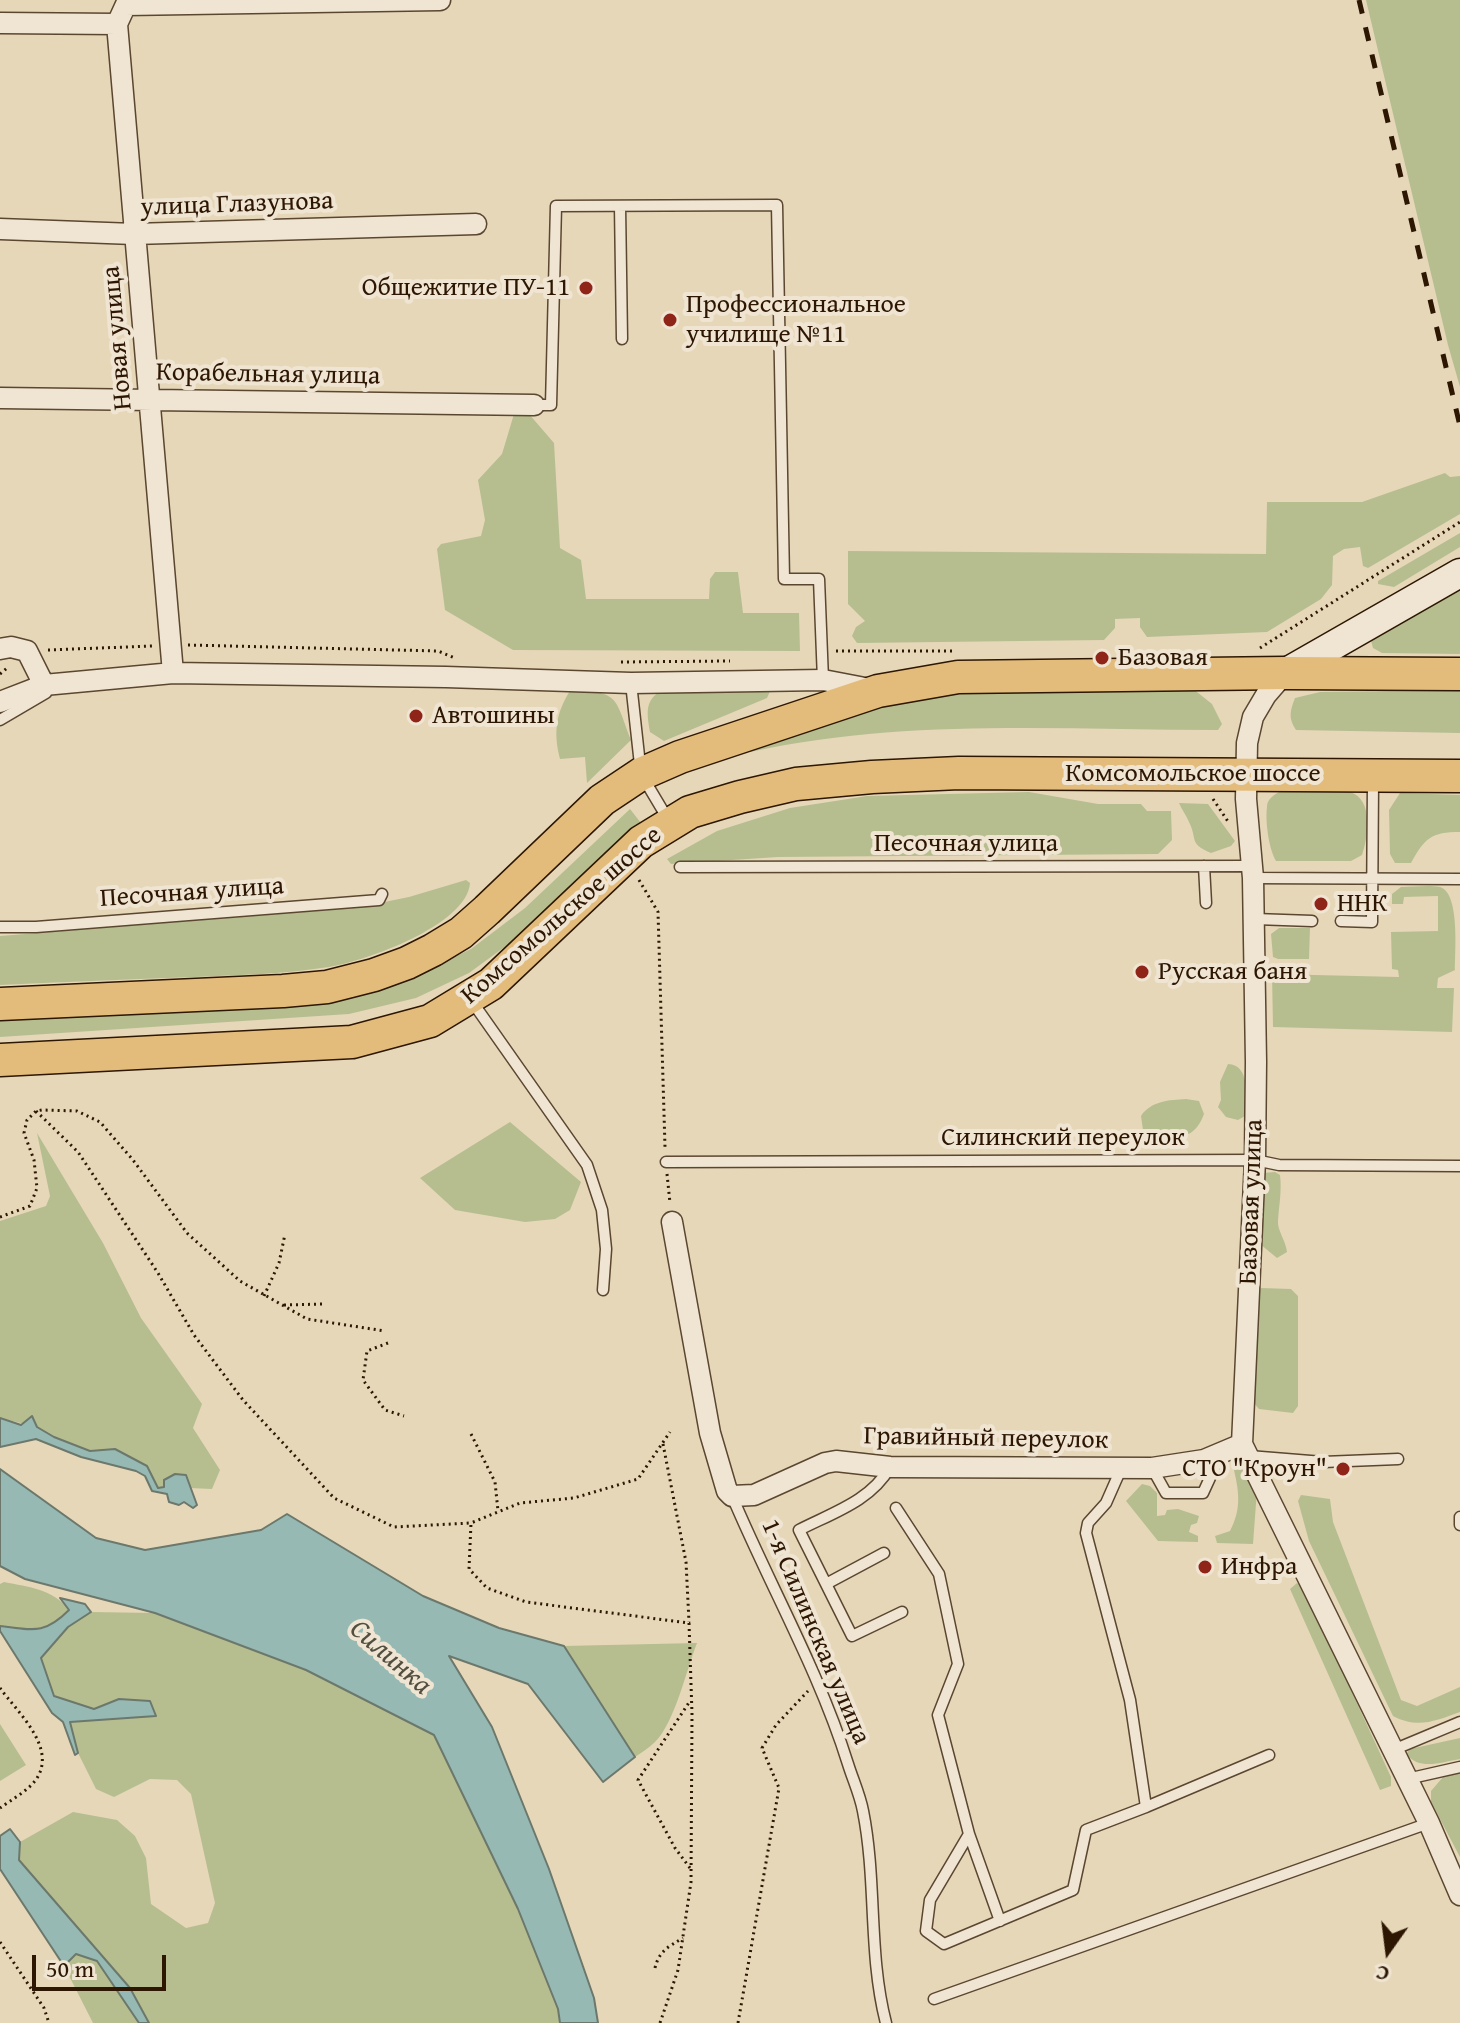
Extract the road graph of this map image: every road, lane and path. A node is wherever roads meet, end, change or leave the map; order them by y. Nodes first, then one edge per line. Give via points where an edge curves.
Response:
1 (440, 0) edge
2 (127, 2) edge
3 (0, 23) edge
4 (117, 24) junction
5 (620, 206) junction
6 (476, 224) dead end
7 (0, 229) edge
8 (134, 234) junction
9 (622, 339) dead end
10 (0, 398) edge
11 (150, 399) junction
12 (534, 405) joint
13 (1460, 522) edge
14 (1460, 573) edge
15 (170, 645) junction
16 (1260, 648) dead end
17 (0, 649) edge
18 (27, 651) junction
19 (964, 651) dead end
20 (822, 655) junction
21 (460, 660) dead end
22 (736, 661) dead end
23 (612, 662) dead end
24 (173, 673) junction
25 (1285, 673) junction
26 (0, 674) edge
27 (1460, 674) edge
28 (823, 680) junction
29 (66, 682) junction
30 (631, 683) junction
31 (44, 685) junction
32 (878, 691) junction
33 (0, 702) edge
34 (0, 720) edge
35 (1246, 773) junction
36 (641, 774) junction
37 (1373, 775) junction
38 (1460, 776) edge
39 (1211, 796) dead end
40 (671, 824) junction
41 (1250, 839) junction
42 (1204, 866) junction
43 (680, 867) dead end
44 (1253, 872) junction
45 (634, 873) dead end
46 (1372, 878) junction
47 (1460, 879) edge
48 (382, 894) dead end
49 (1206, 903) dead end
50 (1255, 919) junction
51 (1312, 921) dead end
52 (1341, 921) dead end
53 (0, 927) edge
54 (470, 999) junction
55 (0, 1004) edge
56 (0, 1060) edge
57 (36, 1111) junction
58 (1255, 1160) junction
59 (666, 1162) junction
60 (1460, 1166) edge
61 (0, 1217) edge
62 (672, 1222) joint
63 (285, 1234) dead end
64 (603, 1290) dead end
65 (264, 1296) junction
66 (324, 1304) dead end
67 (284, 1305) junction
68 (385, 1331) dead end
69 (388, 1343) dead end
70 (404, 1416) dead end
71 (670, 1432) dead end
72 (471, 1434) dead end
73 (663, 1444) junction
74 (1246, 1450) junction
75 (1222, 1453) junction
76 (1398, 1459) dead end
77 (890, 1467) junction
78 (1152, 1468) junction
79 (1121, 1469) junction
80 (732, 1496) junction
81 (896, 1508) dead end
82 (498, 1511) junction
83 (1460, 1517) edge
84 (471, 1523) junction
85 (1460, 1525) edge
86 (884, 1553) dead end
87 (826, 1584) junction
88 (902, 1612) dead end
89 (689, 1623) junction
90 (818, 1681) junction
91 (0, 1688) edge
92 (690, 1701) junction
93 (1460, 1722) edge
94 (1393, 1750) junction
95 (1269, 1755) dead end
96 (1460, 1767) edge
97 (1407, 1779) junction
98 (1146, 1807) junction
99 (0, 1808) edge
100 (1429, 1823) junction
101 (969, 1834) junction
102 (691, 1870) junction
103 (1460, 1895) edge
104 (1000, 1921) junction
105 (683, 1938) junction
106 (0, 1942) edge
107 (655, 1968) dead end
108 (934, 1999) dead end
109 (49, 2023) edge
110 (660, 2023) edge
111 (738, 2023) edge
112 (886, 2023) edge

1 - 2 street
2 - 4 street, Новая улица
3 - 4 street
4 - 8 street, Новая улица
5 - 9 lane
5 - 12 lane via 556,206 551,405
5 - 20 lane via 777,205 784,579 819,579
6 - 8 street, улица Глазунова
7 - 8 street, улица Глазунова
8 - 11 street, Новая улица
10 - 11 street, Корабельная улица
11 - 12 street, Корабельная улица
11 - 15 street, Новая улица
13 - 16 path
14 - 25 street, Базовая улица
15 - 18 path
15 - 21 path via 438,651
15 - 24 street, Новая улица
17 - 18 street
18 - 26 path
18 - 31 street
19 - 20 path via 840,650
20 - 28 lane
22 - 23 path
24 - 29 street, Комсомольское шоссе
24 - 30 street, Комсомольское шоссе
25 - 27 main road, Комсомольское шоссе
25 - 32 main road, Комсомольское шоссе via 958,677
25 - 35 street, Базовая улица via 1253,717
28 - 30 street, Комсомольское шоссе
28 - 32 street, Комсомольское шоссе
29 - 31 street, Комсомольское шоссе
29 - 34 lane
30 - 36 lane
31 - 33 street, Комсомольское шоссе
32 - 36 main road, Комсомольское шоссе
35 - 37 main road, Комсомольское шоссе
35 - 40 main road, Комсомольское шоссе via 872,777 796,784 740,797 690,812
35 - 41 street, Базовая улица
36 - 40 lane
36 - 55 main road, Комсомольское шоссе via 602,800 461,933 385,971 327,987 283,991
37 - 38 main road, Комсомольское шоссе
37 - 46 lane
39 - 41 path via 1240,840
40 - 54 main road, Комсомольское шоссе via 641,842
41 - 44 street, Базовая улица
42 - 43 lane, Песочная улица
42 - 44 lane, Песочная улица
42 - 49 lane
44 - 46 lane, Песочная улица
44 - 50 street, Базовая улица
45 - 59 path via 658,912
46 - 47 lane, Песочная улица
46 - 52 lane via 1372,922
48 - 53 lane, Песочная улица via 379,900
50 - 51 lane
50 - 58 street, Базовая улица
54 - 56 main road, Комсомольское шоссе via 430,1021 352,1042
54 - 64 lane via 587,1165 602,1210
57 - 61 path via 24,1133 37,1188 30,1206
57 - 65 path via 77,1111 100,1122 187,1233
57 - 84 path via 78,1152 194,1335 243,1400 334,1498 394,1527
58 - 59 lane, Силинский переулок
58 - 60 lane, Силинский переулок via 1279,1165
58 - 74 street, Базовая улица
59 - 62 path
62 - 80 street via 710,1433
63 - 65 path
65 - 67 path
66 - 67 path
67 - 68 path via 307,1319
69 - 70 path via 367,1351 363,1380 385,1410
71 - 73 path
72 - 82 path via 495,1482
73 - 82 path via 638,1479 574,1498 520,1503
73 - 89 path via 686,1562
74 - 75 street, Гравийный переулок
74 - 76 lane via 1323,1462
74 - 94 street, Базовая улица
75 - 78 street, Гравийный переулок
75 - 78 lane via 1203,1493 1166,1493
77 - 79 street, Гравийный переулок
77 - 80 street, Гравийный переулок via 825,1463 754,1495
77 - 87 lane via 865,1497 799,1530
78 - 79 street, Гравийный переулок
79 - 98 lane via 1086,1533 1130,1700
80 - 90 lane, 1-я Силинская улица
81 - 101 lane via 939,1574 958,1664 938,1715
82 - 84 path
83 - 85 lane
84 - 89 path via 469,1569 487,1588 526,1602
86 - 87 lane
87 - 88 lane via 852,1636
89 - 92 path
90 - 111 path via 776,1725 762,1748 779,1788
90 - 112 lane, 1-я Силинская улица via 863,1810 878,1993
91 - 99 path via 41,1743 43,1768 33,1783
92 - 102 path
92 - 102 path via 638,1780
93 - 94 lane
94 - 97 street, Базовая улица
95 - 98 lane
96 - 97 lane
97 - 100 street, Базовая улица
98 - 104 lane via 1086,1830 1073,1890
100 - 103 street, Базовая улица
100 - 108 lane
101 - 104 lane
101 - 104 lane via 930,1900 926,1931 944,1944
102 - 105 path
105 - 107 path via 664,1949
105 - 110 path
106 - 109 path

